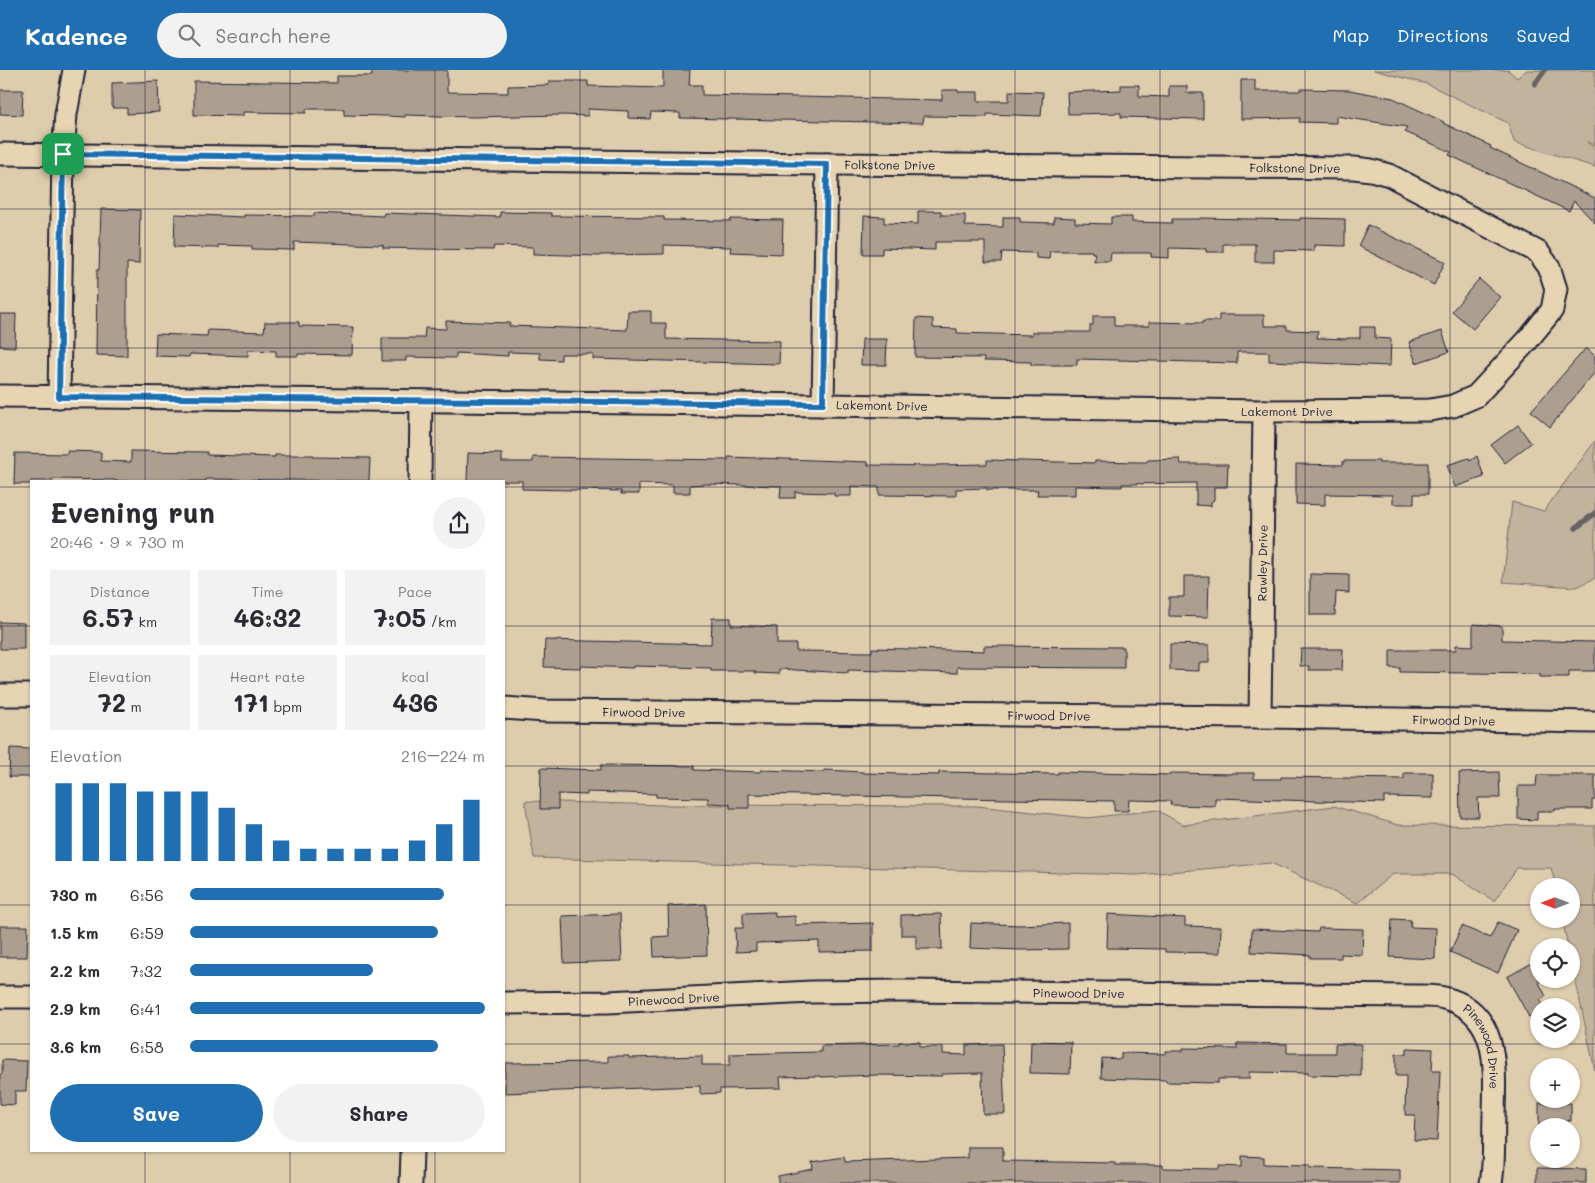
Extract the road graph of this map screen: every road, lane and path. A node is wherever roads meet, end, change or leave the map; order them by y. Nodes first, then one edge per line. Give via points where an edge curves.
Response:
1 (74, 70) edge
2 (0, 154) edge
3 (63, 154) junction
4 (827, 164) junction
5 (1556, 289) joint
6 (0, 396) edge
7 (59, 397) junction
8 (421, 401) junction
9 (823, 404) junction
10 (1264, 411) junction
11 (420, 480) edge
12 (0, 695) edge
13 (30, 695) edge
14 (505, 708) edge
15 (1260, 717) junction
16 (1595, 722) edge
17 (0, 997) edge
18 (30, 997) edge
19 (505, 1003) edge
20 (412, 1152) edge
21 (411, 1183) edge
22 (1491, 1183) edge

1 - 3 street
2 - 3 street, Folkstone Drive
3 - 4 street, Folkstone Drive
3 - 7 street
4 - 5 street, Folkstone Drive via 1371,170 1389,175 1538,252 1549,266
4 - 9 street
5 - 10 street, Lakemont Drive via 1552,310 1543,322 1476,396 1453,406 1430,410
6 - 7 street, Lakemont Drive
7 - 8 street, Lakemont Drive
8 - 9 street, Lakemont Drive
8 - 11 street
9 - 10 street, Lakemont Drive
10 - 15 street, Rawley Drive
12 - 13 street
14 - 15 street, Firwood Drive
15 - 16 street, Firwood Drive
17 - 18 street
19 - 22 street, Pinewood Drive via 904,991 1444,997 1461,1004 1476,1016 1489,1034 1494,1107
20 - 21 street

